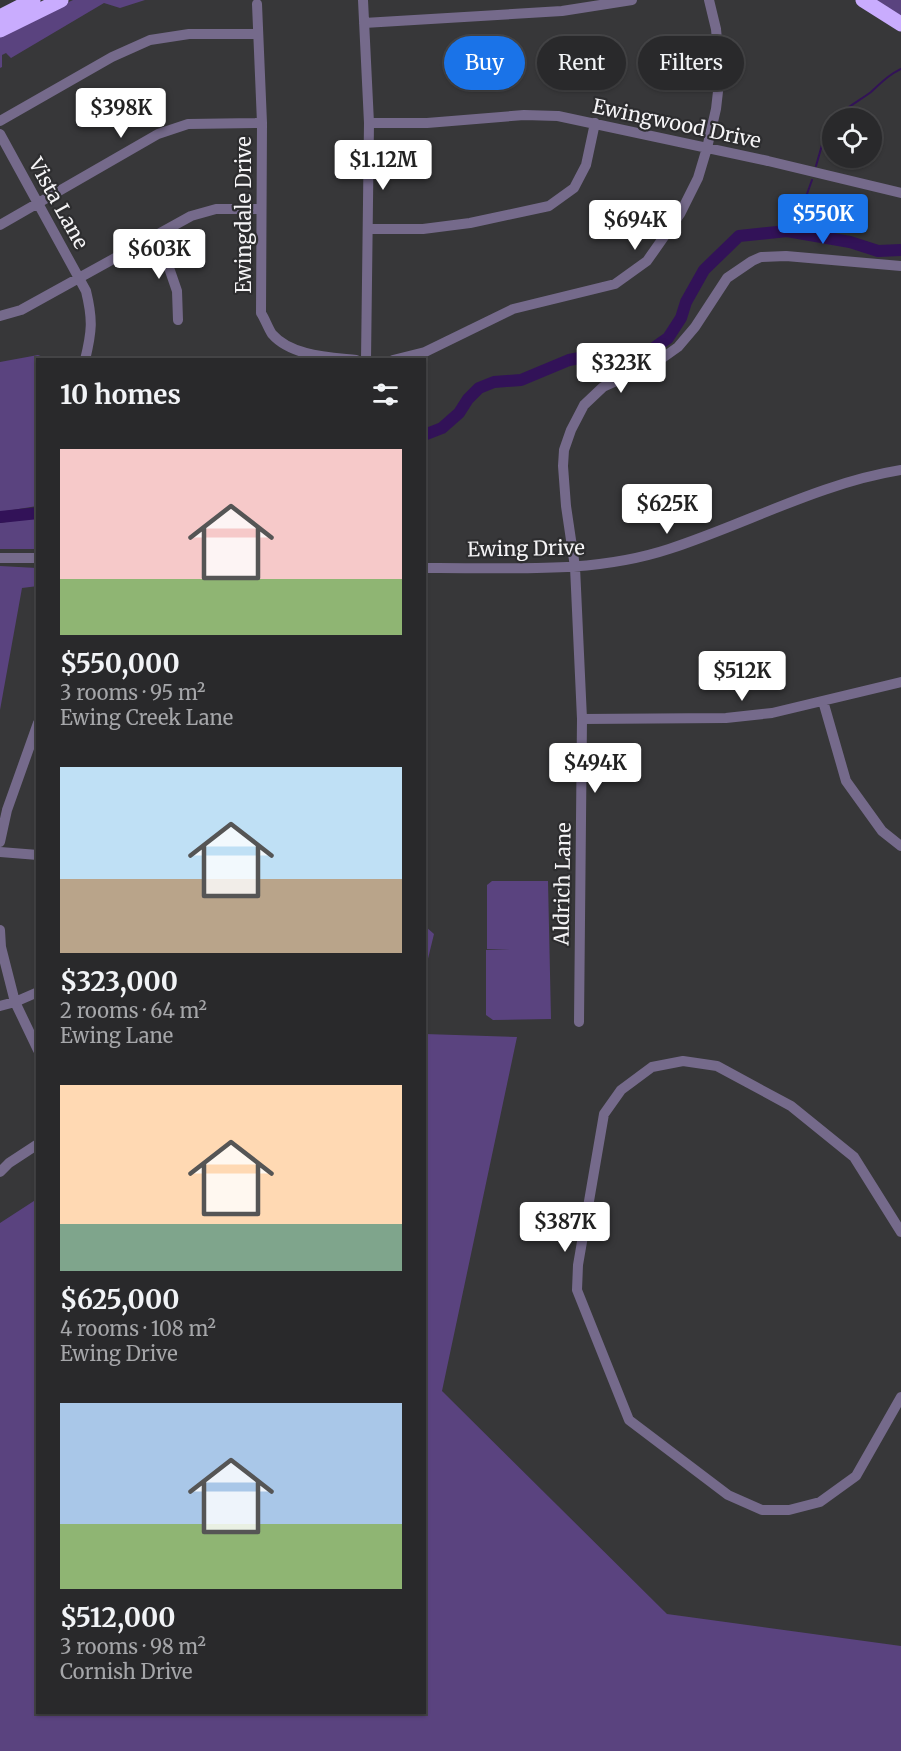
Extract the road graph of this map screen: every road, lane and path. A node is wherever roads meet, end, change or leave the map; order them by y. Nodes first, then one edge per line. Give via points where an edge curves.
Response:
1 (33, 0) edge
2 (61, 0) edge
3 (363, 0) edge
4 (632, 0) edge
5 (709, 0) edge
6 (862, 0) edge
7 (257, 4) dead end
8 (0, 17) edge
9 (364, 23) junction
10 (901, 24) edge
11 (0, 30) edge
12 (258, 34) junction
13 (0, 121) edge
14 (262, 123) junction
15 (369, 123) junction
16 (595, 123) junction
17 (0, 134) edge
18 (707, 148) junction
19 (901, 193) edge
20 (39, 204) junction
21 (260, 209) junction
22 (0, 225) edge
23 (368, 229) junction
24 (156, 236) junction
25 (901, 266) edge
26 (80, 279) junction
27 (0, 316) edge
28 (178, 320) dead end
29 (86, 358) edge
30 (334, 358) edge
31 (366, 358) edge
32 (401, 358) edge
33 (901, 470) edge
34 (0, 558) edge
35 (36, 558) edge
36 (575, 567) junction
37 (426, 568) edge
38 (901, 682) edge
39 (823, 701) junction
40 (582, 719) junction
41 (36, 729) edge
42 (0, 842) edge
43 (901, 846) edge
44 (0, 852) edge
45 (36, 855) edge
46 (0, 930) edge
47 (36, 993) edge
48 (15, 1002) junction
49 (0, 1006) edge
50 (579, 1022) dead end
51 (36, 1046) edge
52 (36, 1145) edge
53 (0, 1172) edge
54 (901, 1232) edge
55 (901, 1397) edge

1 - 8 highway
2 - 11 highway
3 - 9 street
4 - 9 street via 562,11
5 - 18 street via 720,74
6 - 10 highway
7 - 12 street, Ewingdale Drive
9 - 15 street
12 - 13 street via 189,34 150,40 112,57
12 - 14 street, Ewingdale Drive
14 - 20 street via 188,124 158,134
14 - 21 street, Ewingdale Drive
15 - 16 street, Ewingwood Drive via 524,115
15 - 23 street
16 - 18 street, Ewingwood Drive
16 - 23 street via 586,165 574,188 549,206 423,229
17 - 20 street, Vista Lane
18 - 19 street, Ewingwood Drive
18 - 32 street via 699,178 680,214 647,261 615,284 513,309 425,352
20 - 22 street
20 - 26 street, Vista Lane
21 - 24 street via 208,211
21 - 30 street, Ewingdale Drive via 261,313 271,333 286,346
23 - 31 street
24 - 26 street
24 - 28 street via 177,291
25 - 36 street, Aldrich Lane via 761,257 727,278 678,347 654,364 603,387 584,405 564,450 566,506
26 - 27 street via 21,310
26 - 29 street, Vista Lane via 92,315
33 - 36 street, Ewing Drive via 840,485 668,550
34 - 35 street
36 - 37 street, Ewing Drive
36 - 40 street, Aldrich Lane
38 - 39 street
39 - 40 street via 772,713 726,718
39 - 43 street via 846,781 882,831
40 - 50 street, Aldrich Lane
41 - 42 street via 7,810
44 - 45 street
46 - 48 street
47 - 48 street
48 - 49 street
48 - 51 street
52 - 53 street
54 - 55 street via 854,1157 791,1106 717,1066 673,1063 645,1072 621,1090 604,1114 577,1290 629,1420 728,1495 762,1510 789,1510 820,1502 856,1476

